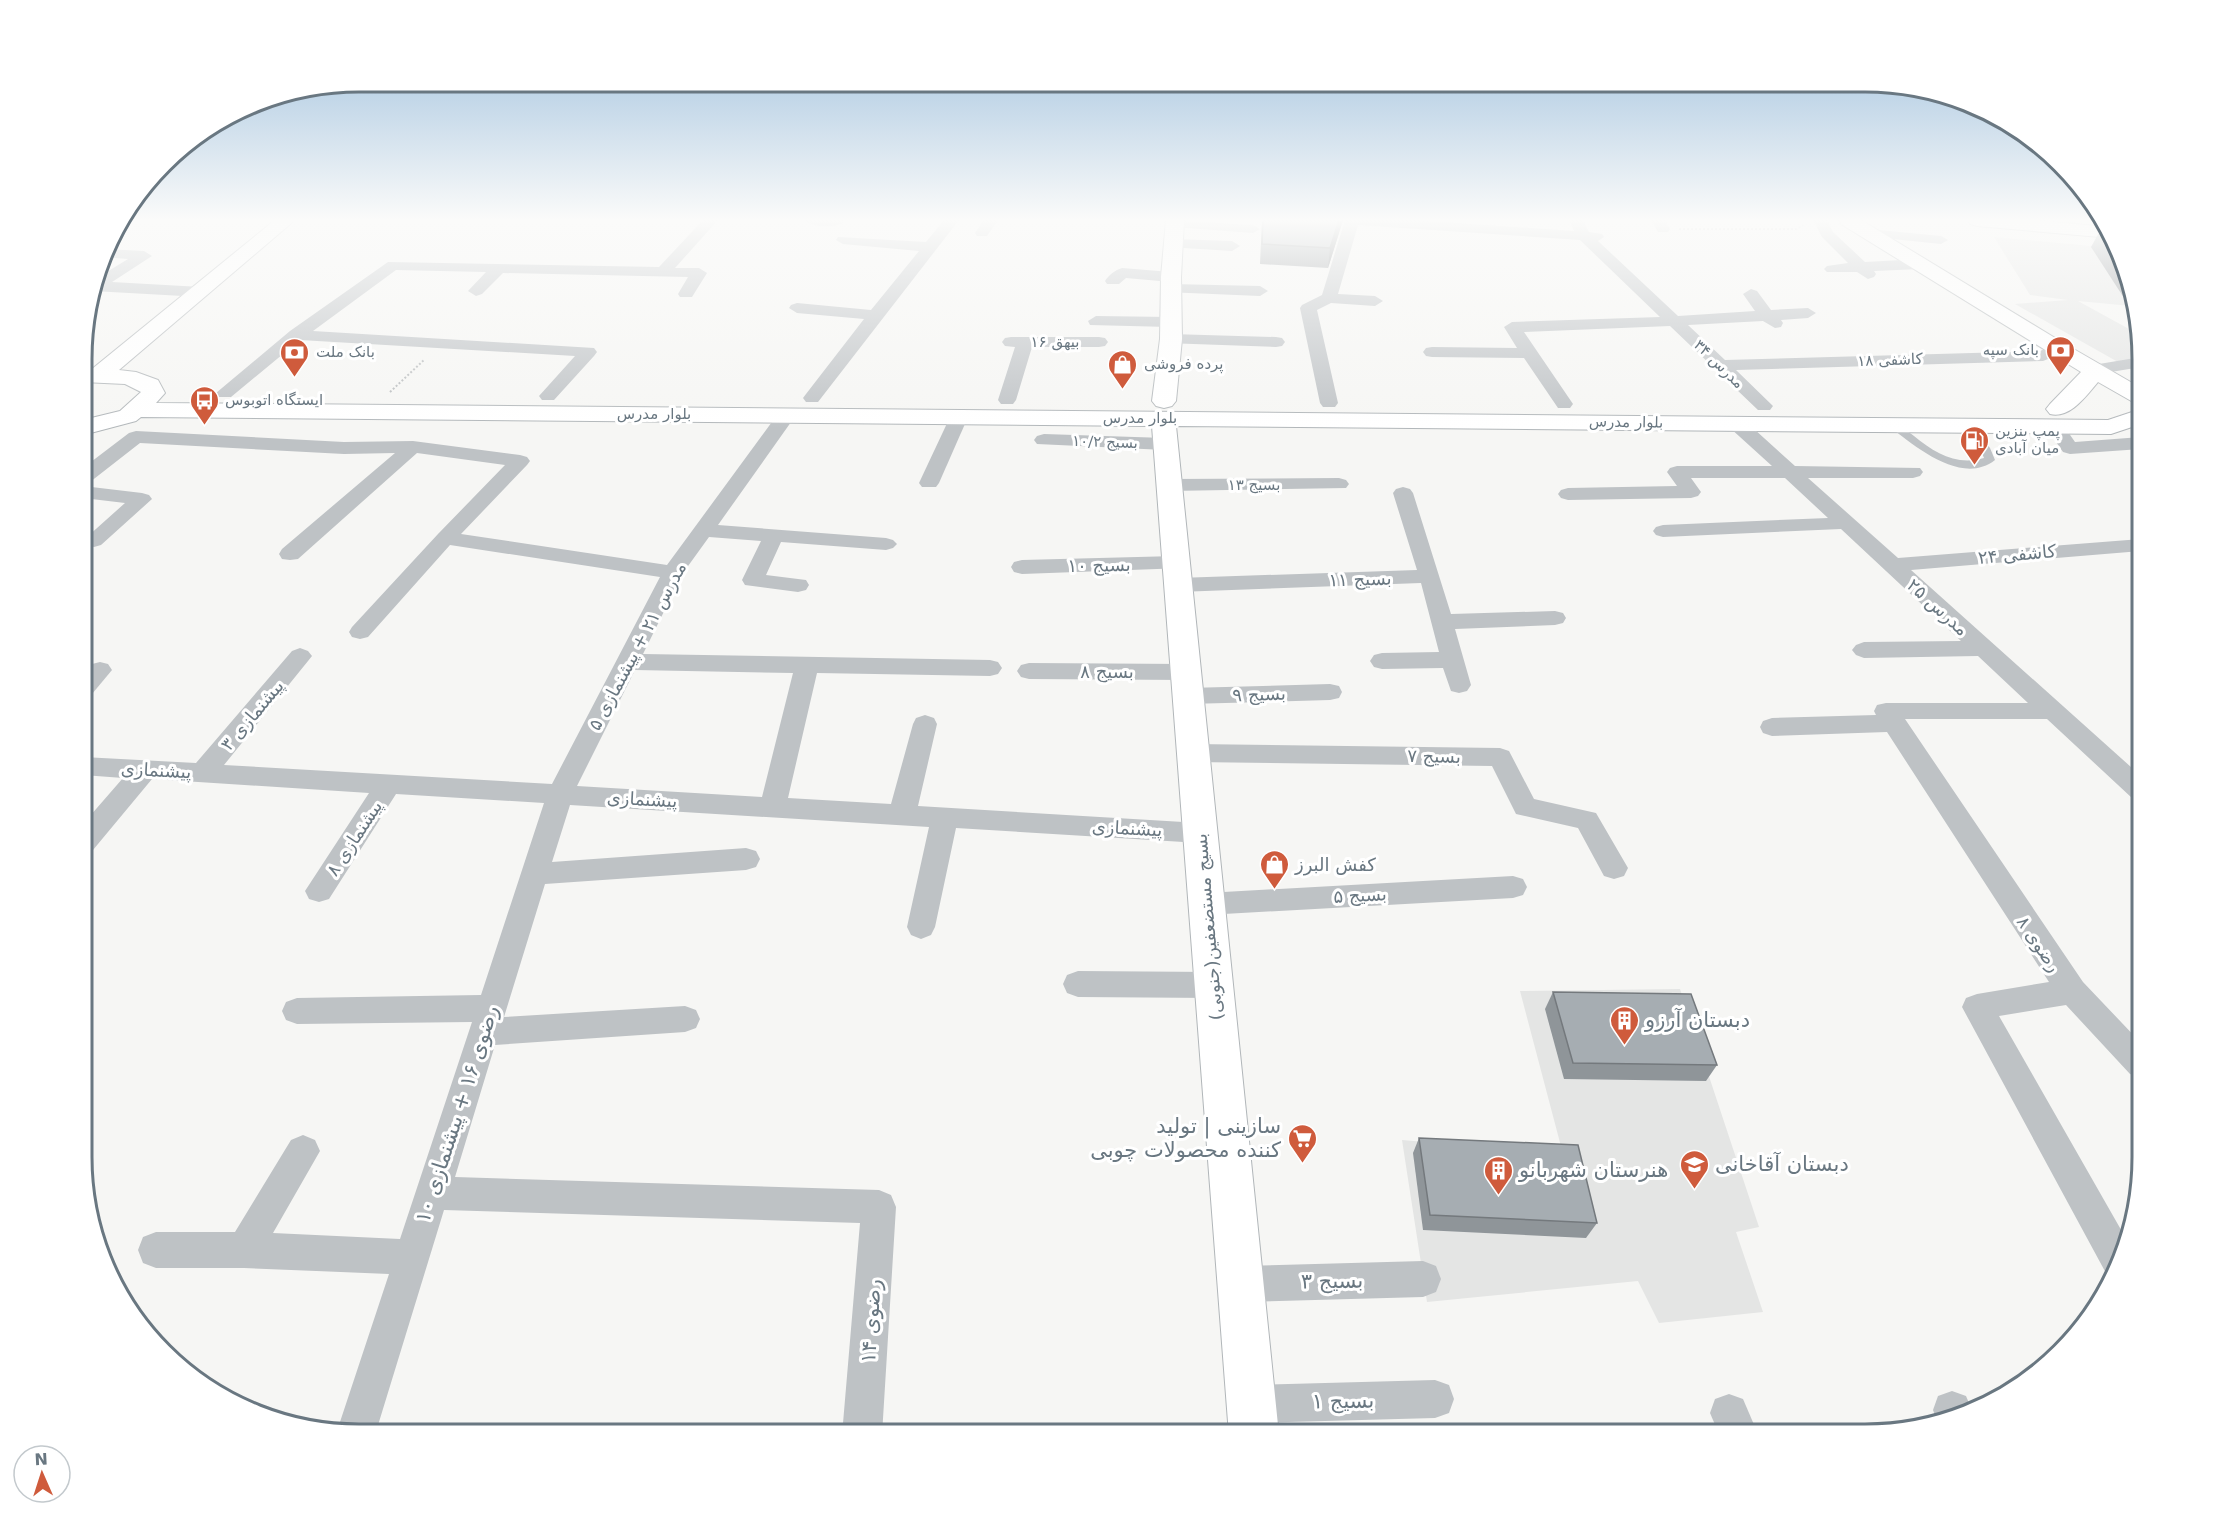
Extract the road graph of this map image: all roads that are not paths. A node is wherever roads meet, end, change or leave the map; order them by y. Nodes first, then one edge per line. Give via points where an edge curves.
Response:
1 (179, 291) edge
2 (357, 291) edge
3 (688, 291) edge
4 (894, 291) edge
5 (1171, 291) edge
6 (1331, 291) edge
7 (1642, 291) edge
8 (1963, 291) edge
9 (201, 292) joint
10 (686, 294) dead end
11 (1751, 294) dead end
12 (1329, 298) junction
13 (1375, 301) dead end
14 (797, 308) dead end
15 (1808, 313) dead end
16 (1765, 314) junction
17 (875, 315) junction
18 (1096, 321) dead end
19 (1674, 321) junction
20 (418, 322) dead end
21 (508, 328) dead end
22 (1171, 330) junction
23 (1785, 331) dead end
24 (296, 335) junction
25 (397, 342) junction
26 (1099, 342) dead end
27 (1276, 342) dead end
28 (490, 347) junction
29 (2057, 349) junction
30 (1432, 352) dead end
31 (1528, 353) junction
32 (2132, 364) edge
33 (1721, 365) junction
34 (2093, 370) junction
35 (92, 374) edge
36 (92, 375) edge
37 (2131, 387) edge
38 (225, 393) junction
39 (548, 396) junction
40 (812, 398) junction
41 (1007, 400) junction
42 (1329, 403) junction
43 (153, 404) junction
44 (1564, 404) junction
45 (1764, 406) junction
46 (934, 408) junction
47 (2132, 410) edge
48 (1409, 412) junction
49 (787, 415) junction
50 (959, 417) junction
51 (2056, 417) junction
52 (2132, 419) edge
53 (1164, 421) junction
54 (1736, 423) junction
55 (1894, 425) junction
56 (1966, 425) junction
57 (92, 426) edge
58 (2111, 427) junction
59 (2132, 433) edge
60 (136, 437) junction
61 (1044, 440) dead end
62 (2132, 444) edge
63 (413, 447) junction
64 (92, 471) edge
65 (1788, 472) junction
66 (1913, 472) dead end
67 (929, 483) dead end
68 (1339, 484) dead end
69 (1169, 485) junction
70 (92, 493) edge
71 (1403, 493) dead end
72 (1568, 494) dead end
73 (1845, 523) junction
74 (704, 530) junction
75 (1663, 531) dead end
76 (774, 536) junction
77 (445, 538) junction
78 (94, 541) dead end
79 (886, 544) dead end
80 (2132, 546) edge
81 (290, 554) dead end
82 (1891, 565) junction
83 (1022, 567) dead end
84 (673, 572) junction
85 (1177, 574) junction
86 (1430, 576) junction
87 (798, 585) dead end
88 (1555, 618) dead end
89 (1442, 622) junction
90 (360, 632) dead end
91 (1983, 648) junction
92 (1864, 650) dead end
93 (300, 656) dead end
94 (1452, 660) junction
95 (1382, 661) dead end
96 (627, 662) junction
97 (807, 665) junction
98 (990, 668) dead end
99 (100, 670) dead end
100 (1029, 671) dead end
101 (92, 678) edge
102 (1187, 684) junction
103 (1459, 685) dead end
104 (1330, 692) dead end
105 (2053, 711) junction
106 (1894, 723) junction
107 (925, 724) dead end
108 (1772, 727) dead end
109 (1193, 753) junction
110 (92, 767) edge
111 (145, 770) junction
112 (203, 773) junction
113 (2132, 783) edge
114 (388, 784) junction
115 (560, 794) junction
116 (773, 807) junction
117 (902, 815) junction
118 (945, 817) junction
119 (92, 832) edge
120 (1200, 832) junction
121 (746, 859) dead end
122 (1614, 868) dead end
123 (534, 874) junction
124 (1513, 887) dead end
125 (319, 891) dead end
126 (1206, 904) junction
127 (921, 927) dead end
128 (1078, 984) dead end
129 (1213, 985) junction
130 (2072, 991) junction
131 (297, 1011) dead end
132 (685, 1019) dead end
133 (487, 1020) junction
134 (2132, 1054) edge
135 (303, 1151) dead end
136 (432, 1193) junction
137 (156, 1250) dead end
138 (244, 1250) junction
139 (2114, 1252) edge
140 (411, 1257) junction
141 (1424, 1279) dead end
142 (1240, 1284) junction
143 (1435, 1399) dead end
144 (1253, 1419) edge
145 (358, 1424) edge
146 (863, 1424) edge

1 - 9 street
2 - 24 street
3 - 10 street
4 - 17 street
5 - 22 main road, بسیج مستضعفین(جنوبی)
6 - 12 street
7 - 19 street, مدرس ۳۴
8 - 29 main road
9 - 35 main road
11 - 16 street
12 - 13 street
12 - 42 street via 1308,308
14 - 17 street
15 - 16 street
16 - 19 street
16 - 23 street
17 - 40 street
18 - 22 street
19 - 31 street via 1512,327
19 - 33 street, مدرس ۳۴
20 - 25 street
21 - 28 street
22 - 27 street
22 - 53 main road, بسیج مستضعفین(جنوبی)
24 - 25 street
24 - 38 street
25 - 28 street
26 - 41 street, بیهق ۱۶ via 1018,342
28 - 39 street via 588,352
29 - 33 street, کاشفی ۱۸ via 2043,356
29 - 34 main road
30 - 31 street
31 - 44 street
32 - 34 street
33 - 45 street, مدرس ۳۴
34 - 37 main road
34 - 51 main road
36 - 43 main road via 137,379 150,385
38 - 39 main road, بلوار مدرس
38 - 43 main road, بلوار مدرس
39 - 40 main road, بلوار مدرس
40 - 46 main road, بلوار مدرس
41 - 46 main road, بلوار مدرس
41 - 53 main road, بلوار مدرس
42 - 48 main road, بلوار مدرس
42 - 53 main road, بلوار مدرس
43 - 49 main road, بلوار مدرس
43 - 57 main road
43 - 60 street
44 - 45 main road, بلوار مدرس
44 - 48 main road, بلوار مدرس
45 - 51 main road, بلوار مدرس
46 - 49 main road, بلوار مدرس
46 - 50 main road, بلوار مدرس
47 - 51 main road, بلوار مدرس
48 - 53 main road, بلوار مدرس
48 - 54 main road, بلوار مدرس
49 - 74 street, مدرس ۲۱ + پیشنمازی ۵
50 - 53 main road, بلوار مدرس
50 - 67 street
51 - 56 main road, بلوار مدرس
51 - 58 main road, بلوار مدرس
51 - 62 street via 2070,448
52 - 58 main road, بلوار مدرس
53 - 61 street, بسیج ۱۰/۲
53 - 69 main road, بسیج مستضعفین(جنوبی)
54 - 55 main road, بلوار مدرس
54 - 65 street, مدرس ۲۵
55 - 56 main road, بلوار مدرس
55 - 56 lane via 1945,462 1975,466 1990,460
58 - 59 main road
60 - 63 street via 344,448
60 - 64 street
63 - 77 street via 520,461
63 - 81 street
65 - 66 street
65 - 72 street via 1677,472 1691,492
65 - 73 street, مدرس ۲۵
68 - 69 street, بسیج ۱۳
69 - 85 main road, بسیج مستضعفین(جنوبی)
70 - 78 street via 142,499
71 - 86 street
73 - 75 street
73 - 82 street, مدرس ۲۵
74 - 76 street
74 - 84 street, مدرس ۲۱ + پیشنمازی ۵
76 - 79 street
76 - 87 street via 753,580
77 - 84 street
77 - 90 street
80 - 82 street, کاشفی ۲۴
82 - 91 street, مدرس ۲۵
83 - 85 street, بسیج ۱۰
84 - 96 street, مدرس ۲۱ + پیشنمازی ۵
85 - 86 street, بسیج ۱۱
85 - 102 main road, بسیج مستضعفین(جنوبی)
86 - 89 street
88 - 89 street
89 - 94 street
91 - 92 street
91 - 105 street, مدرس ۲۵
93 - 112 street, پیشنمازی ۳
94 - 95 street
94 - 103 street
96 - 97 street
96 - 115 street, مدرس ۲۱ + پیشنمازی ۵
97 - 98 street
97 - 116 street
99 - 101 street
100 - 102 street, بسیج ۸
102 - 104 street, بسیج ۹
102 - 109 main road, بسیج مستضعفین(جنوبی)
105 - 106 street via 1886,711
105 - 113 street, مدرس ۲۵
106 - 108 street
106 - 130 street, رضوی ۸
107 - 117 street
109 - 120 main road, بسیج مستضعفین(جنوبی)
109 - 122 street, بسیج ۷ via 1500,757 1525,807 1587,820
110 - 111 street, پیشنمازی
111 - 112 street, پیشنمازی
111 - 119 street
112 - 114 street, پیشنمازی
114 - 115 street, پیشنمازی
114 - 125 street, پیشنمازی ۸
115 - 116 street, پیشنمازی
115 - 123 street, رضوی ۱۶ + پیشنمازی ۱۰
116 - 117 street, پیشنمازی
117 - 118 street, پیشنمازی
118 - 120 street, پیشنمازی
118 - 127 street
120 - 126 main road, بسیج مستضعفین(جنوبی)
121 - 123 street
123 - 133 street, رضوی ۱۶ + پیشنمازی ۱۰
124 - 126 street, بسیج ۵
126 - 129 main road, بسیج مستضعفین(جنوبی)
128 - 129 street
129 - 142 main road, بسیج مستضعفین(جنوبی)
130 - 134 street
130 - 139 street, رضوی ۸ via 1977,1007
131 - 133 street
132 - 133 street
133 - 136 street, رضوی ۱۶ + پیشنمازی ۱۰
135 - 138 street
136 - 140 street, رضوی ۱۶ + پیشنمازی ۱۰
136 - 146 street, رضوی ۱۴ via 879,1207
137 - 138 street
138 - 140 street
140 - 145 street, رضوی ۱۶ + پیشنمازی ۱۰
141 - 142 street, بسیج ۳
142 - 144 main road, بسیج مستضعفین(جنوبی)
143 - 144 street, بسیج ۱

